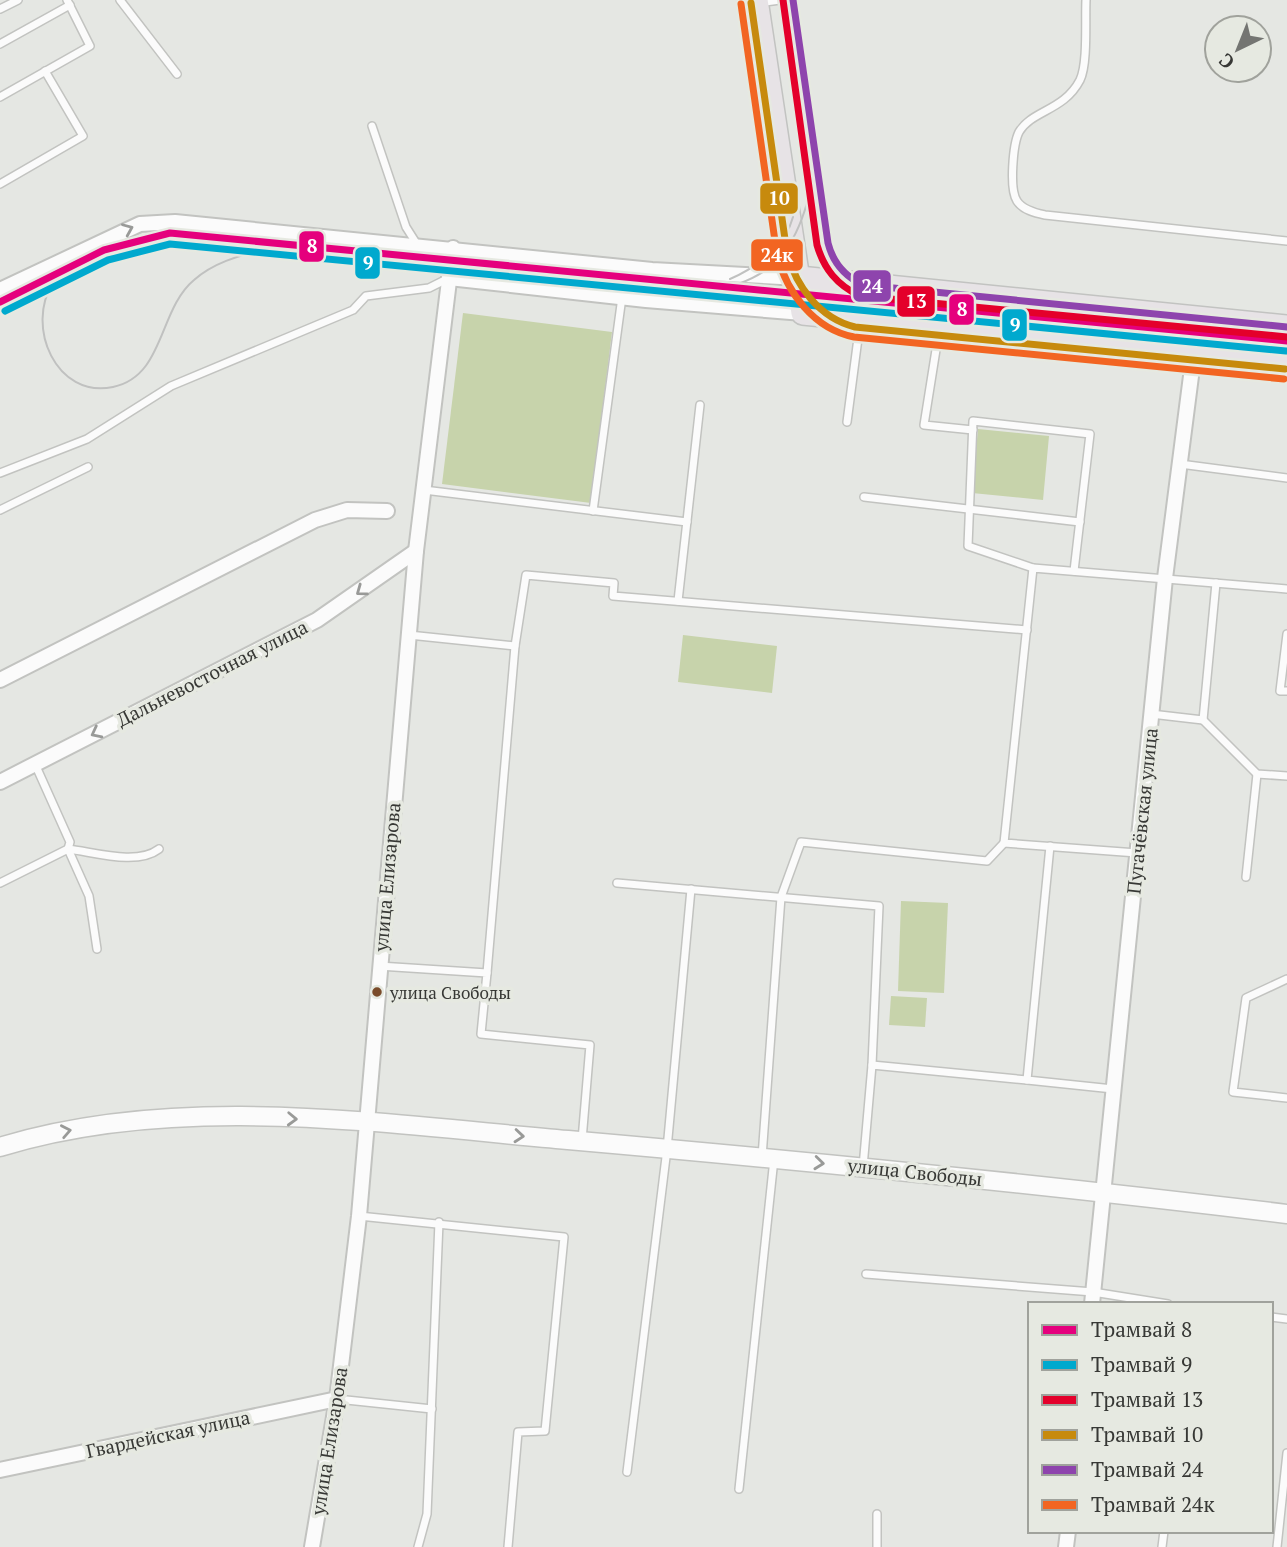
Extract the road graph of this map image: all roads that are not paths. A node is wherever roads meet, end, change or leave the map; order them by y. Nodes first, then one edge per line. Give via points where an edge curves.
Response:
1 (18, 0) edge
2 (120, 0) edge
3 (1086, 0) edge
4 (764, 1) edge
5 (69, 3) edge
6 (0, 9) edge
7 (0, 44) edge
8 (45, 71) junction
9 (177, 75) dead end
10 (0, 97) edge
11 (373, 126) dead end
12 (0, 184) edge
13 (1287, 241) edge
14 (418, 246) junction
15 (453, 248) junction
16 (449, 278) junction
17 (799, 278) junction
18 (0, 290) edge
19 (622, 297) junction
20 (803, 313) junction
21 (1192, 318) junction
22 (860, 319) junction
23 (940, 327) junction
24 (1287, 327) edge
25 (1191, 352) junction
26 (1287, 362) edge
27 (700, 405) dead end
28 (847, 422) dead end
29 (973, 430) junction
30 (1180, 464) junction
31 (88, 467) dead end
32 (0, 473) edge
33 (1287, 478) edge
34 (423, 490) junction
35 (864, 497) dead end
36 (0, 510) edge
37 (387, 511) dead end
38 (593, 511) junction
39 (970, 511) junction
40 (687, 522) junction
41 (1080, 522) junction
42 (416, 551) junction
43 (1033, 568) junction
44 (1074, 571) junction
45 (1165, 578) junction
46 (1216, 583) junction
47 (1287, 589) edge
48 (678, 601) junction
49 (1027, 630) junction
50 (408, 634) junction
51 (1287, 634) edge
52 (515, 646) junction
53 (0, 680) edge
54 (1287, 691) edge
55 (1152, 715) junction
56 (1203, 720) junction
57 (35, 764) junction
58 (1257, 774) junction
59 (1287, 776) edge
60 (0, 782) edge
61 (1004, 843) junction
62 (1050, 846) junction
63 (68, 849) junction
64 (159, 849) dead end
65 (1138, 853) junction
66 (1246, 877) dead end
67 (0, 883) edge
68 (617, 883) dead end
69 (691, 890) junction
70 (781, 897) junction
71 (97, 950) dead end
72 (379, 965) junction
73 (487, 973) junction
74 (1287, 979) edge
75 (872, 1065) junction
76 (1027, 1080) junction
77 (1114, 1089) junction
78 (1287, 1098) edge
79 (365, 1122) junction
80 (582, 1141) junction
81 (0, 1147) edge
82 (667, 1149) junction
83 (768, 1158) junction
84 (863, 1167) junction
85 (1104, 1192) junction
86 (1287, 1213) edge
87 (359, 1216) junction
88 (439, 1222) junction
89 (866, 1274) dead end
90 (1093, 1298) edge
91 (1143, 1302) edge
92 (337, 1399) junction
93 (432, 1409) junction
94 (1287, 1453) edge
95 (0, 1469) edge
96 (627, 1472) dead end
97 (740, 1489) dead end
98 (877, 1514) dead end
99 (312, 1547) edge
100 (418, 1547) edge
101 (508, 1547) edge
102 (877, 1547) edge
103 (1277, 1547) edge

1 - 6 lane
2 - 9 lane
3 - 13 lane via 1082,76 1063,103 1018,133 1012,178 1016,200 1029,211 1045,215
4 - 17 main road
5 - 7 lane
5 - 8 lane via 90,46
8 - 10 lane
8 - 12 lane via 83,136
11 - 14 lane via 406,227
14 - 15 street
18 -> 14 street via 140,224 175,222
15 - 16 street, улица Елизарова
15 - 17 street via 652,270
16 - 19 street
16 - 32 lane via 429,288 366,296 353,310 171,386 87,439
16 - 34 street, улица Елизарова
17 - 20 main road
17 - 21 main road
19 - 20 street
19 - 38 lane
20 - 22 main road
21 - 24 main road
21 - 25 street, Пугачёвская улица
22 - 23 main road
22 - 28 lane
23 - 25 main road
23 - 29 lane via 924,425
25 - 26 main road
25 - 30 street, Пугачёвская улица
27 - 40 lane
29 - 39 lane
29 - 41 lane via 973,421 1090,434
30 - 33 lane
30 - 45 street, Пугачёвская улица
31 - 36 lane
34 - 38 lane
34 - 42 street, улица Елизарова
35 - 39 lane
37 - 53 street via 347,510 316,520
38 - 40 lane
39 - 41 lane
39 - 43 lane via 968,545
40 - 48 lane
41 - 44 lane
42 - 50 street, улица Елизарова
42 -> 57 street, Дальневосточная улица via 317,620
43 - 44 lane
43 - 49 lane
44 - 45 lane
45 - 46 lane
45 - 55 street, Пугачёвская улица
46 - 47 lane
46 - 56 lane
48 - 49 lane
48 - 52 lane via 613,596 614,583 526,575
49 - 61 lane
50 - 52 lane
50 - 72 street, улица Елизарова
51 - 54 lane via 1280,691
52 - 73 lane
55 - 56 lane
55 - 65 street, Пугачёвская улица
56 - 58 lane
57 - 60 street, Дальневосточная улица
57 - 63 lane via 70,842
58 - 59 lane
58 - 66 lane
61 - 62 lane
61 - 70 lane via 987,861 801,842
62 - 65 lane
62 - 76 lane
63 - 64 lane via 141,857
63 - 67 lane
63 - 71 lane via 89,896
65 - 77 street, Пугачёвская улица
68 - 69 lane
69 - 70 lane
69 - 82 lane
70 - 75 lane via 879,906
70 - 83 lane
72 - 73 lane
72 - 79 street, улица Елизарова
73 - 80 lane via 481,1034 590,1045
74 - 78 lane via 1246,998 1233,1092
75 - 76 lane
75 - 84 lane
76 - 77 lane
77 - 85 street, Пугачёвская улица
79 -> 80 street, улица Свободы
81 -> 79 street, улица Свободы via 118,1121 170,1116
79 - 87 street, улица Елизарова
80 - 82 street, улица Свободы
82 - 83 street, улица Свободы
82 - 96 lane
83 -> 84 street, улица Свободы
83 - 97 lane
84 - 85 street, улица Свободы
85 - 86 street, улица Свободы
85 - 90 street, Пугачёвская улица
87 - 88 lane
87 - 92 street, улица Елизарова
88 - 93 lane
88 - 101 lane via 564,1237 545,1432 518,1432
89 - 90 lane
90 - 91 lane
92 - 93 lane
92 - 95 street, Гвардейская улица
92 - 99 street, улица Елизарова
93 - 100 lane via 427,1514
94 - 103 lane
98 - 102 lane

